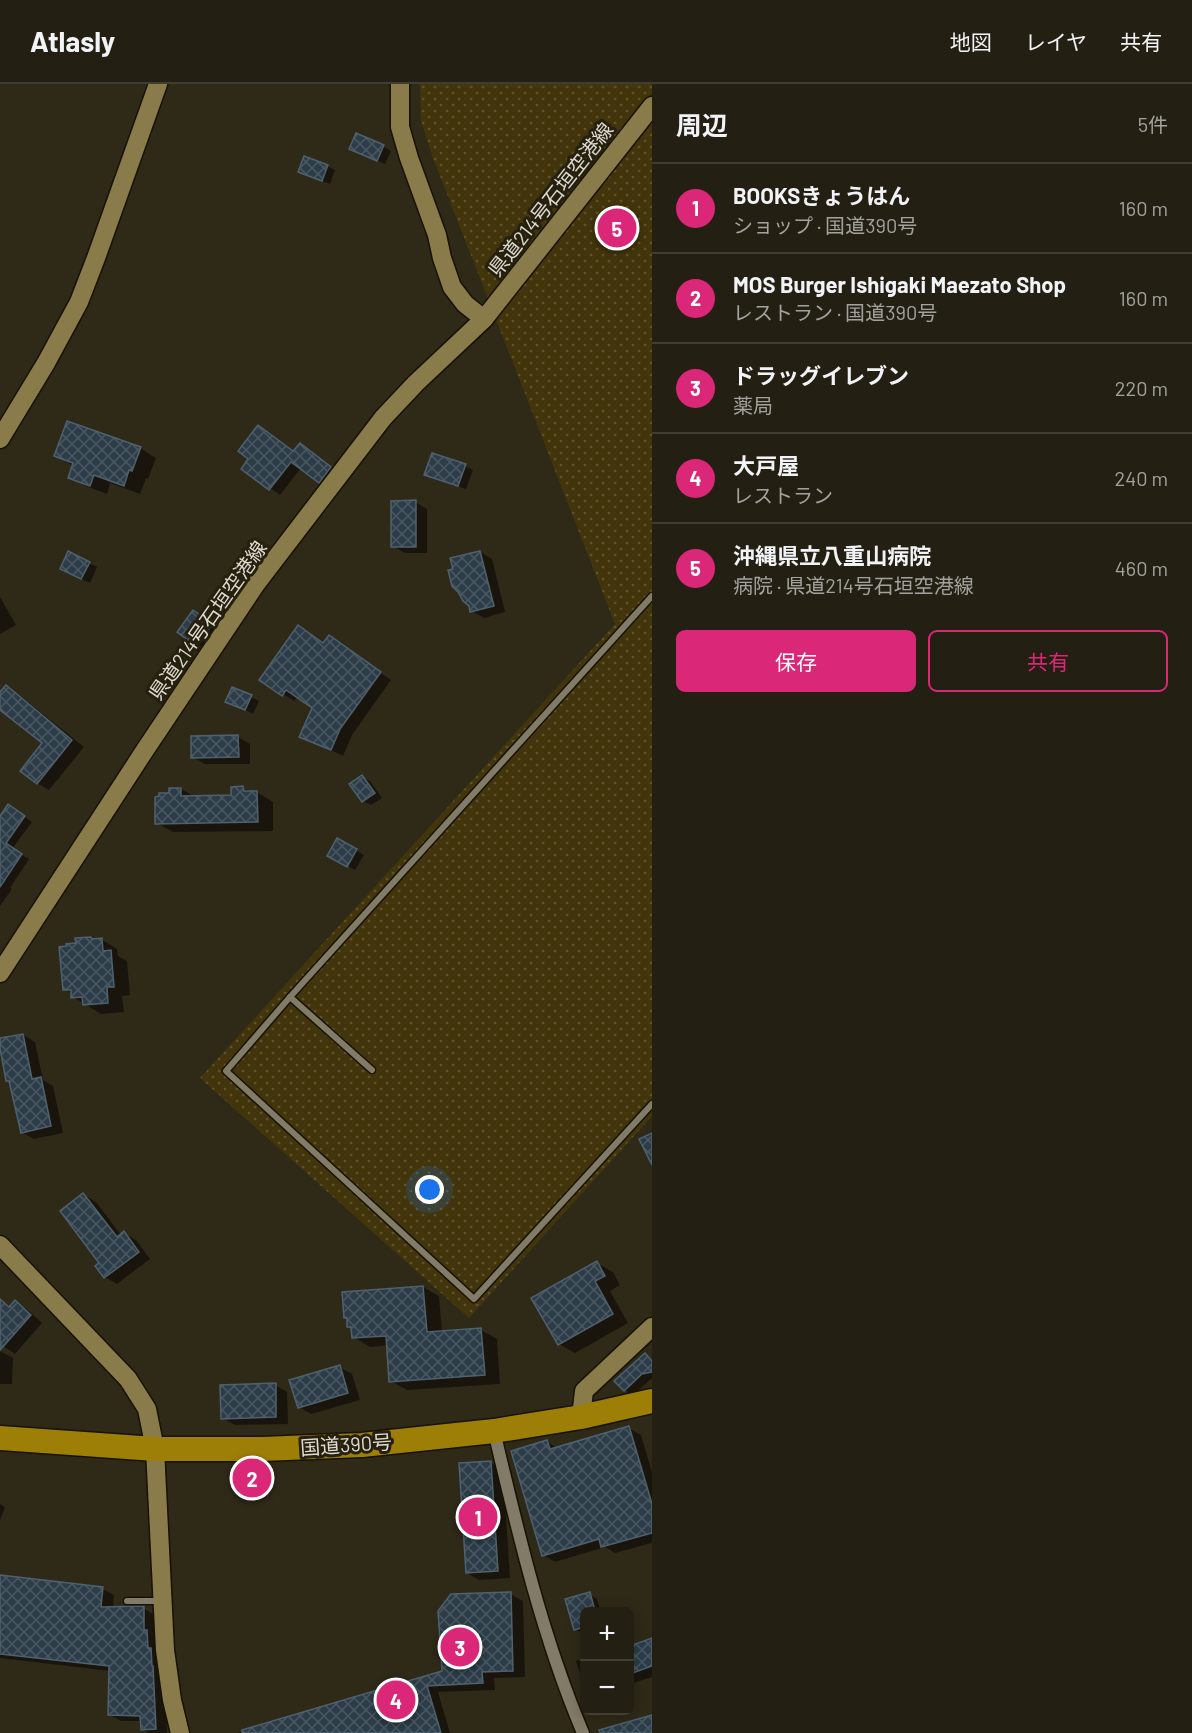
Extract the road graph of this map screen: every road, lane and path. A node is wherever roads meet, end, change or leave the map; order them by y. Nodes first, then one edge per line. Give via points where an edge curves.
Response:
1 (159, 84) edge
2 (400, 84) edge
3 (652, 108) edge
4 (484, 319) junction
5 (0, 439) edge
6 (652, 596) edge
7 (0, 973) edge
8 (290, 997) junction
9 (372, 1070) dead end
10 (652, 1104) edge
11 (0, 1245) edge
12 (652, 1327) edge
13 (652, 1401) edge
14 (581, 1417) junction
15 (494, 1431) junction
16 (0, 1438) edge
17 (155, 1449) junction
18 (163, 1600) junction
19 (127, 1601) dead end
20 (180, 1733) edge
21 (583, 1733) edge

1 - 5 main road via 79,302
2 - 4 main road via 400,127 452,287
3 - 4 main road, 県道214号石垣空港線
4 - 7 main road, 県道214号石垣空港線 via 383,418 256,584
6 - 8 lane
8 - 9 lane
8 - 10 lane via 226,1071 474,1299
11 - 17 main road via 128,1379 147,1409
12 - 14 main road via 584,1391
13 - 14 highway, 国道390号
14 - 15 highway, 国道390号
15 - 17 highway, 国道390号 via 362,1445
15 - 21 street via 542,1618
16 - 17 highway, 国道390号
17 - 18 main road
18 - 19 lane
18 - 20 main road via 165,1650

